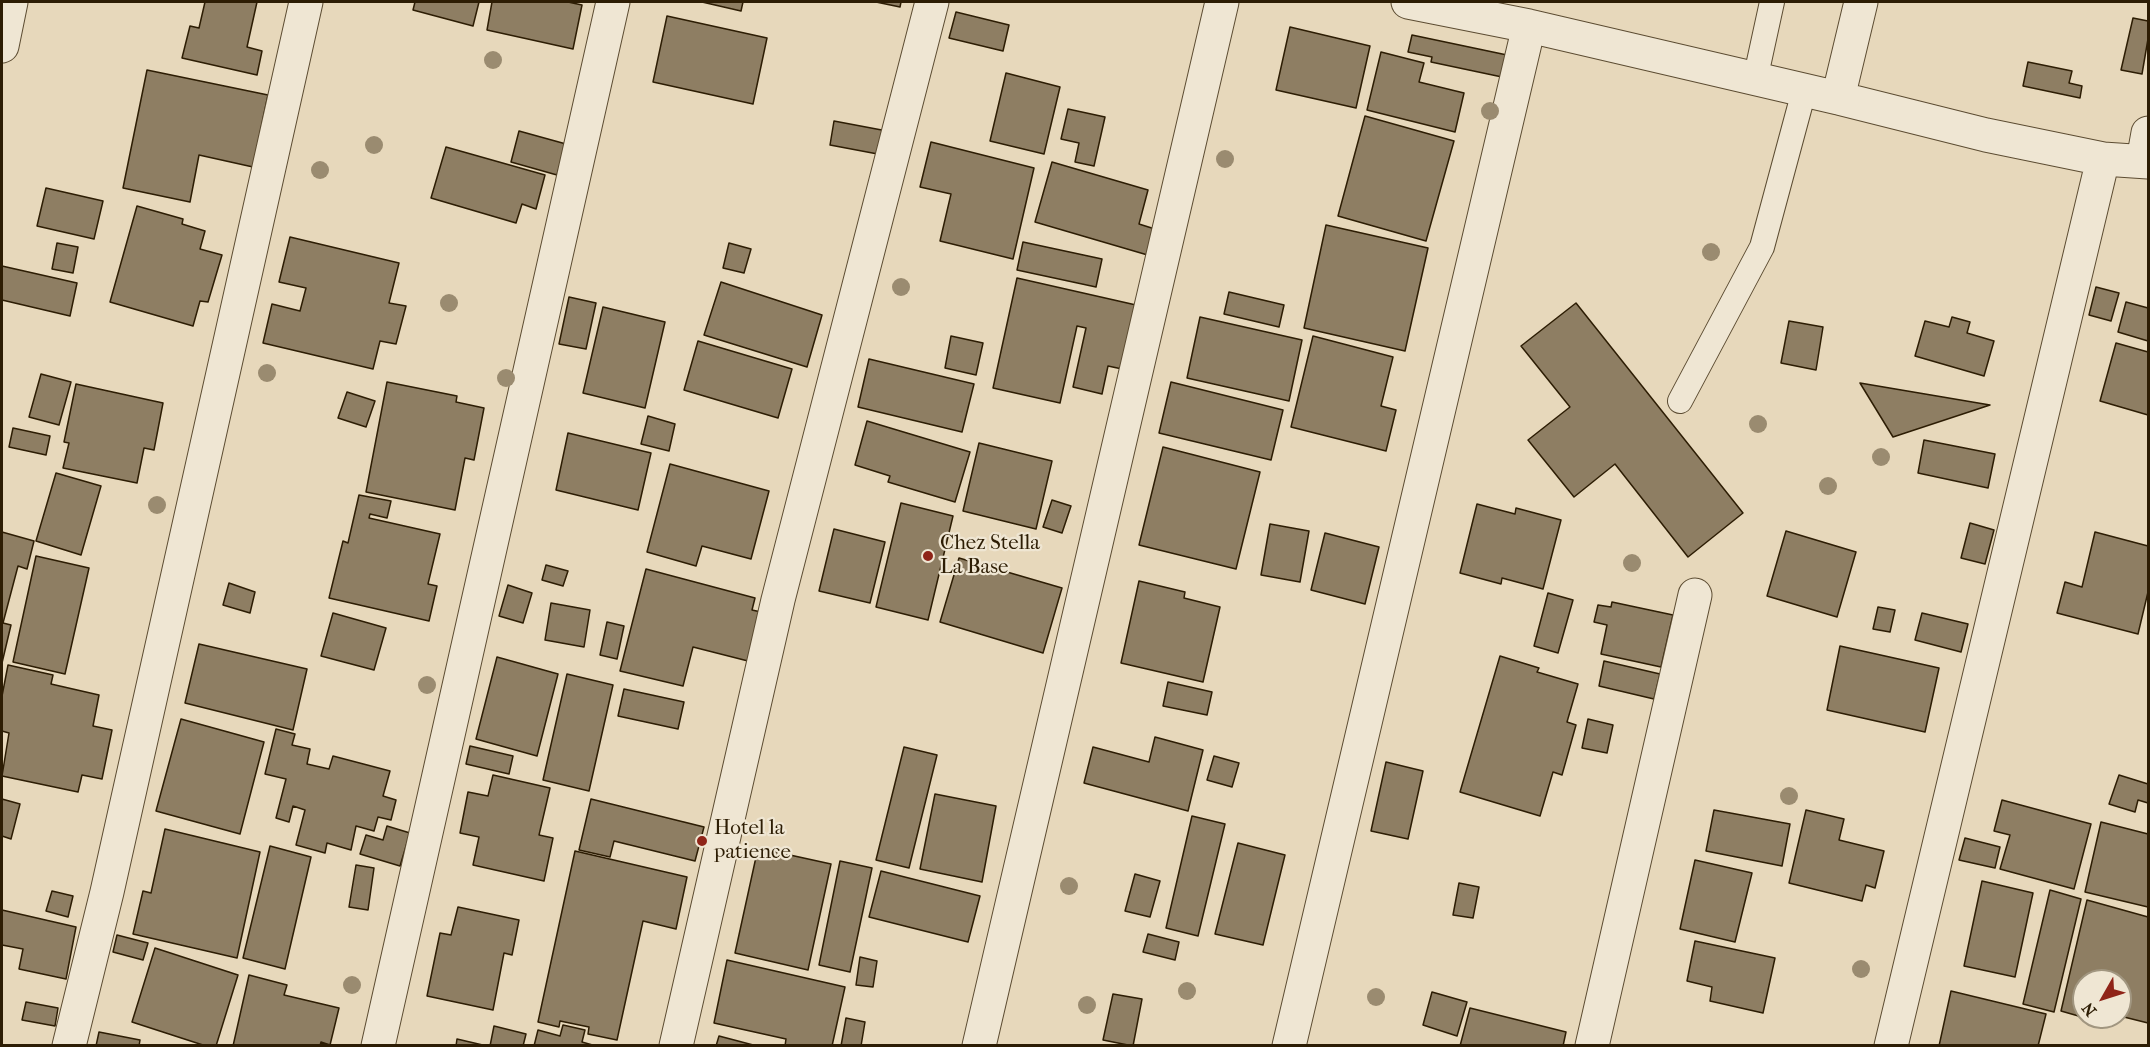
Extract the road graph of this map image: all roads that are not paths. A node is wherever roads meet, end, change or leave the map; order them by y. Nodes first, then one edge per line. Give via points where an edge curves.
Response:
1 (10, 2) edge
2 (306, 2) edge
3 (613, 2) edge
4 (932, 2) edge
5 (1222, 2) edge
6 (1408, 2) edge
7 (1772, 2) edge
8 (1861, 2) edge
9 (1529, 26) junction
10 (2, 46) edge
11 (1755, 80) junction
12 (1804, 91) junction
13 (1838, 98) junction
14 (2146, 152) edge
15 (2103, 159) junction
16 (1680, 401) dead end
17 (1695, 595) dead end
18 (69, 1046) edge
19 (378, 1046) edge
20 (676, 1046) edge
21 (979, 1046) edge
22 (1290, 1046) edge
23 (1592, 1046) edge
24 (1891, 1046) edge

1 - 10 street
2 - 18 street
3 - 19 street
4 - 20 street via 778,600
5 - 21 street
6 - 9 street
7 - 11 lane
8 - 13 street
9 - 11 street
9 - 22 street
11 - 12 street
12 - 13 street
12 - 16 lane via 1762,247
13 - 15 street
14 - 15 street
15 - 24 street
17 - 23 street

